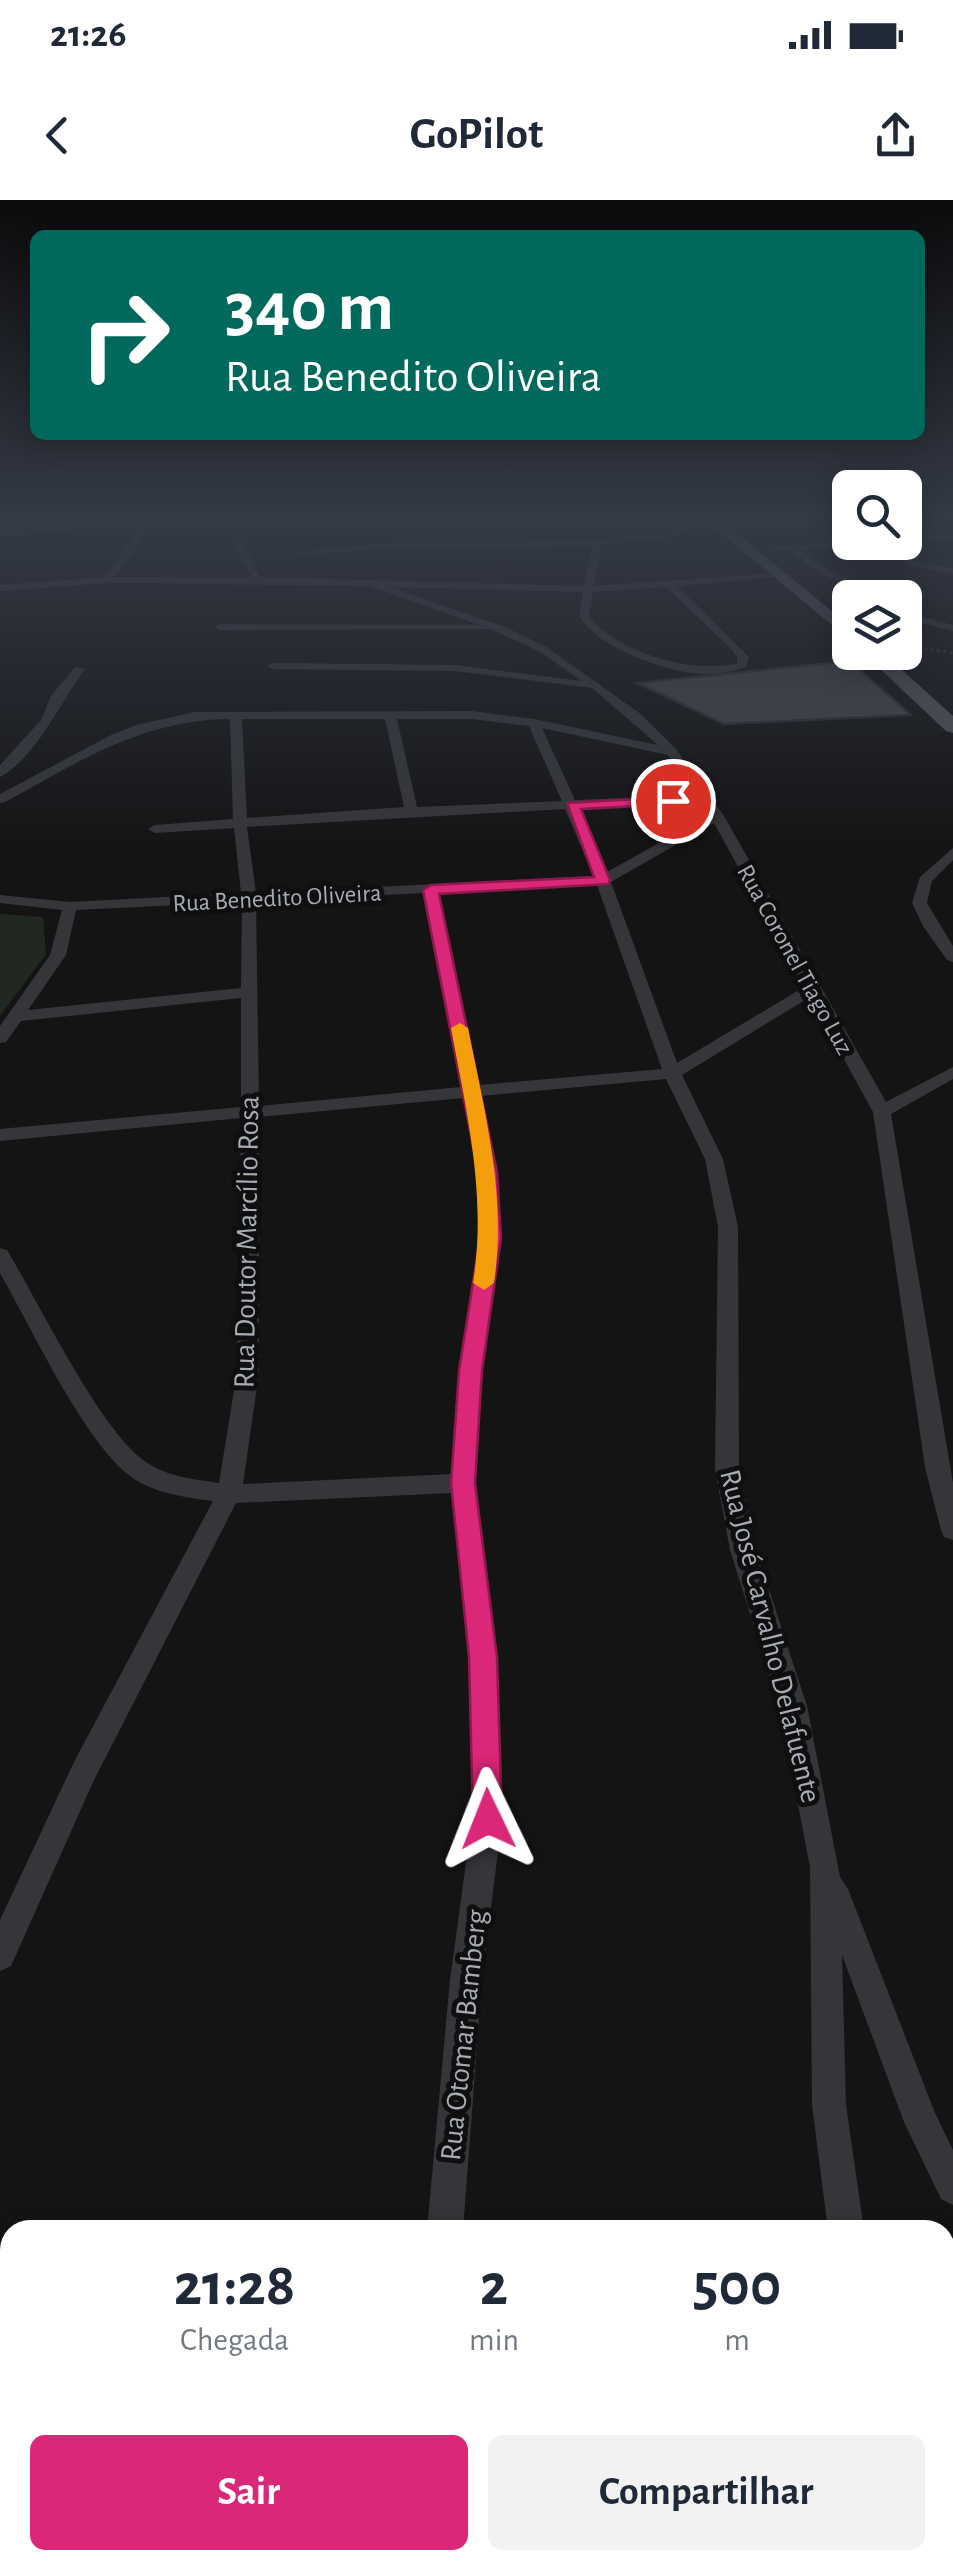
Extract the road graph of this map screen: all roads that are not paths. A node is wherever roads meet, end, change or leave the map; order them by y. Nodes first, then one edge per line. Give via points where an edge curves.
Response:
1 (502, 629) edge
2 (597, 629) edge
3 (716, 629) edge
4 (273, 666) dead end
5 (79, 669) dead end
6 (891, 670) edge
7 (599, 687) junction
8 (390, 713) junction
9 (236, 715) junction
10 (534, 723) junction
11 (953, 727) edge
12 (672, 752) junction
13 (0, 773) edge
14 (0, 799) edge
15 (706, 799) junction
16 (572, 806) junction
17 (411, 811) junction
18 (717, 816) junction
19 (240, 824) junction
20 (155, 829) dead end
21 (953, 852) edge
22 (603, 880) junction
23 (431, 890) junction
24 (0, 899) edge
25 (248, 899) junction
26 (70, 906) junction
27 (953, 957) edge
28 (810, 990) junction
29 (250, 992) junction
30 (16, 1016) junction
31 (0, 1038) edge
32 (672, 1072) junction
33 (953, 1072) edge
34 (473, 1093) junction
35 (882, 1112) junction
36 (249, 1113) junction
37 (0, 1136) edge
38 (0, 1255) edge
39 (463, 1483) junction
40 (230, 1494) junction
41 (953, 1530) edge
42 (825, 1867) junction
43 (0, 1955) edge
44 (953, 2187) edge
45 (446, 2220) edge
46 (845, 2220) edge

1 - 7 street, Rua Coronel Tiago Luz
2 - 3 street via 676,666 742,665 743,657
4 - 7 street via 455,668
5 - 13 street via 47,721
6 - 11 main road
7 - 12 street, Rua Coronel Tiago Luz
8 - 9 street
8 - 10 street
8 - 17 street
9 - 14 street via 140,728
9 - 19 street, Rua Doutor Marcílio Rosa
10 - 12 street
10 - 16 street, Rua José Carvalho Delafuente
12 - 15 street, Rua Coronel Tiago Luz
15 - 16 street
15 - 18 street, Rua Coronel Tiago Luz
16 - 17 street
16 - 22 street, Rua José Carvalho Delafuente
17 - 19 street
18 - 22 street, Rua Benedito Oliveira
18 - 28 street, Rua Coronel Tiago Luz
19 - 20 street
19 - 25 street, Rua Doutor Marcílio Rosa
21 - 27 street via 923,880 918,894 920,909
22 - 23 street, Rua Benedito Oliveira
22 - 32 street, Rua José Carvalho Delafuente
23 - 25 street, Rua Benedito Oliveira
23 - 34 street, Rua Otomar Bamberg
24 - 26 street, Rua Benedito Oliveira
25 - 26 street, Rua Benedito Oliveira
25 - 29 street, Rua Doutor Marcílio Rosa
26 - 30 street via 58,956
28 - 32 street
28 - 35 street, Rua Coronel Tiago Luz
29 - 30 street
29 - 36 street, Rua Doutor Marcílio Rosa
30 - 31 street
32 - 34 street
32 - 42 street, Rua José Carvalho Delafuente via 714,1159 728,1227 727,1469 743,1550 794,1706
33 - 35 street
34 - 36 street
34 - 39 street, Rua Otomar Bamberg via 488,1172 490,1238 470,1371
35 - 41 street, Rua Coronel Tiago Luz via 937,1468
36 - 37 street
36 - 40 street, Rua Doutor Marcílio Rosa via 248,1372
38 - 40 street via 101,1429 135,1467 172,1486
39 - 40 street
39 - 45 street, Rua Otomar Bamberg via 483,1657 488,1819 466,1980
40 - 43 street, Rua Doutor Marcílio Rosa via 84,1771
42 - 44 street via 875,2008
42 - 46 street via 830,2105

